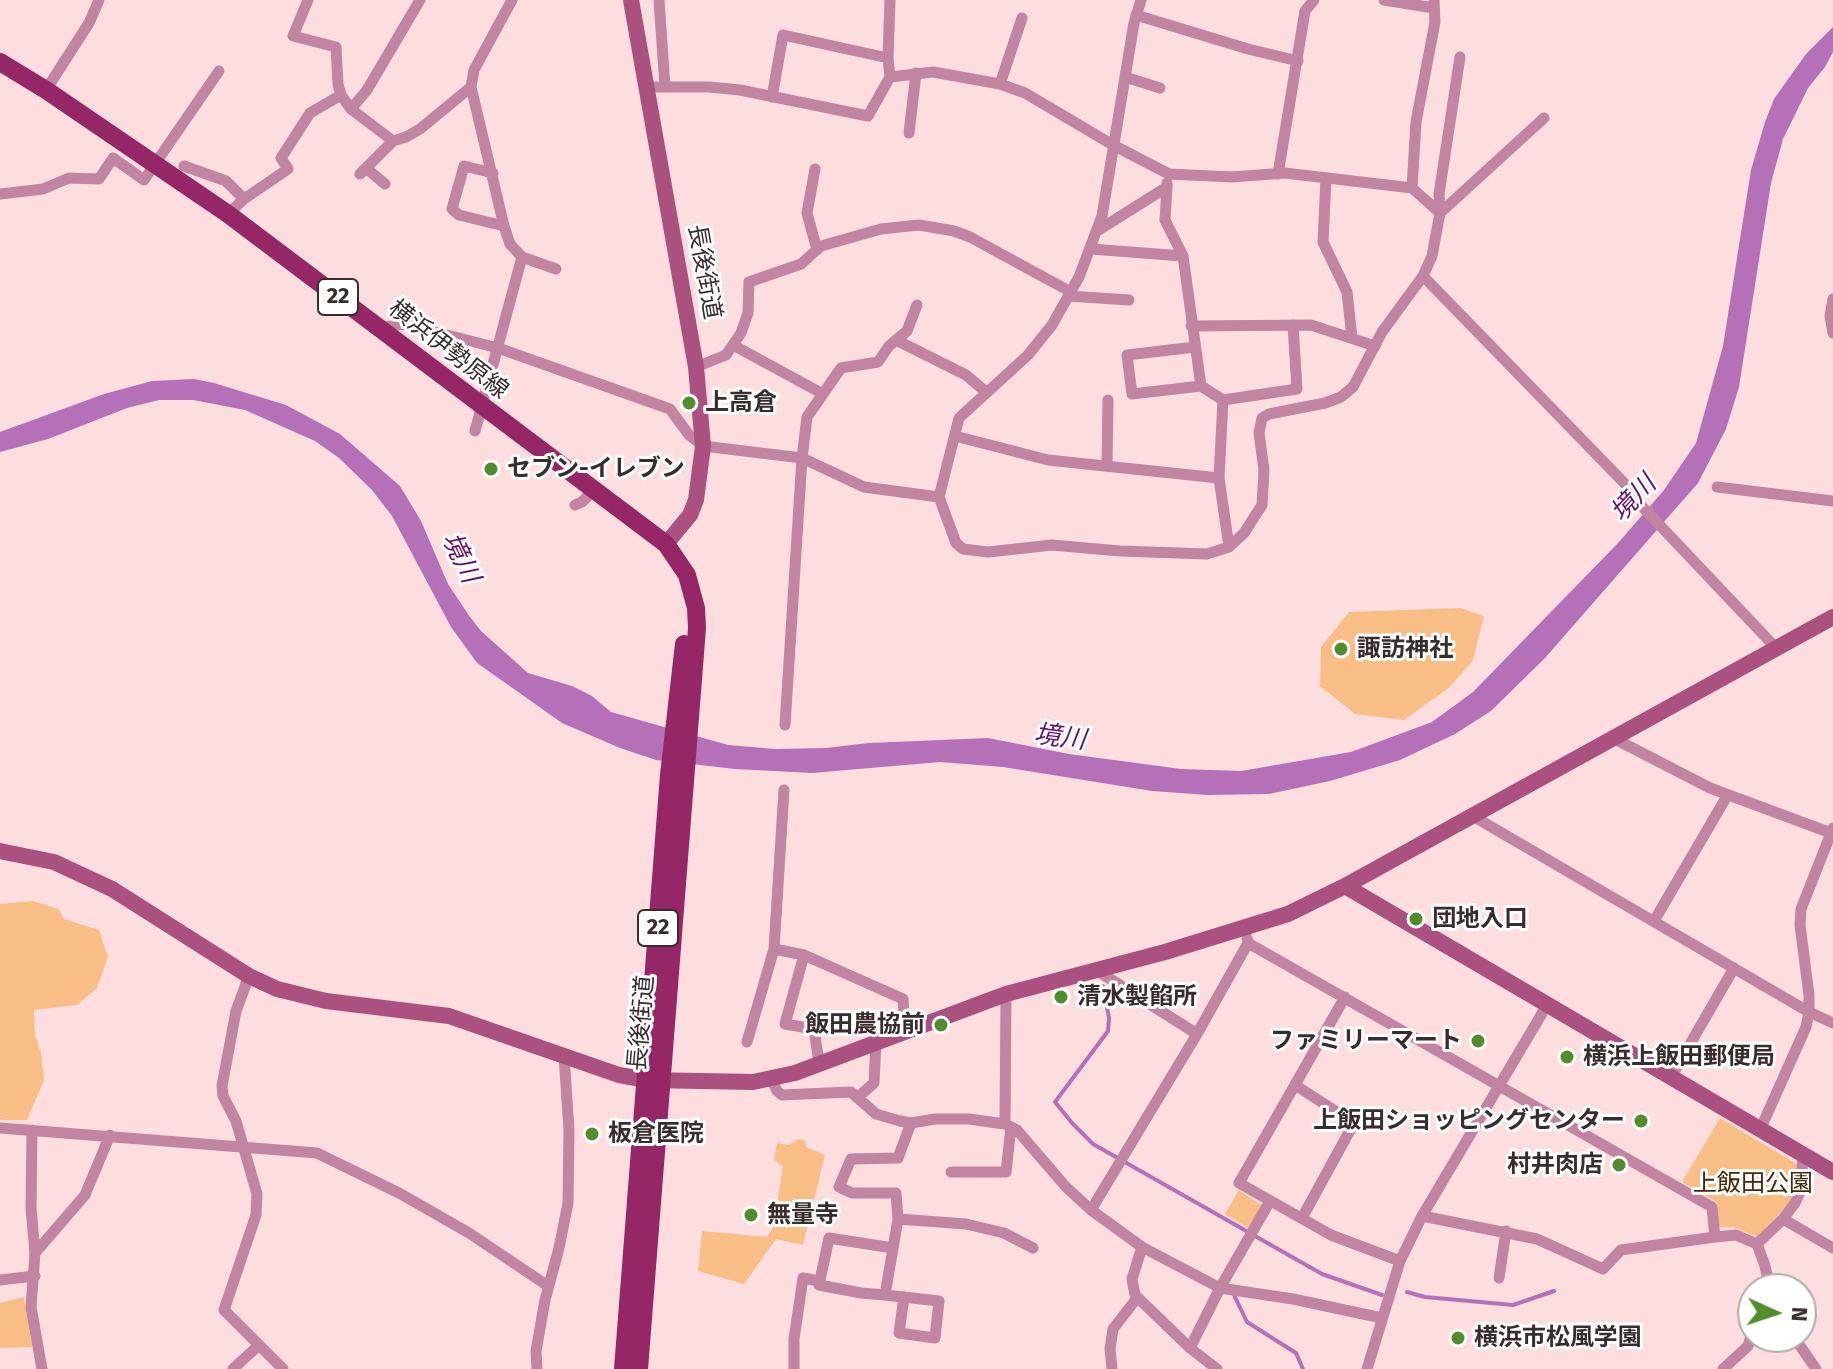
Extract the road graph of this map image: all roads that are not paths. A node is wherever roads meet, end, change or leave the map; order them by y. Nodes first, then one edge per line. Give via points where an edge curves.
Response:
1 (99, 0) edge
2 (308, 0) edge
3 (420, 0) edge
4 (512, 0) edge
5 (631, 0) edge
6 (659, 0) edge
7 (890, 0) edge
8 (1141, 0) edge
9 (1314, 0) edge
10 (1384, 0) edge
11 (1434, 4) edge
12 (1136, 15) junction
13 (1022, 18) dead end
14 (1460, 57) dead end
15 (888, 58) junction
16 (1298, 61) junction
17 (0, 62) edge
18 (219, 71) dead end
19 (916, 73) junction
20 (890, 77) junction
21 (1125, 77) junction
22 (1000, 84) junction
23 (471, 87) junction
24 (647, 87) junction
25 (665, 87) junction
26 (1160, 88) dead end
27 (46, 90) junction
28 (341, 95) junction
29 (772, 97) junction
30 (351, 109) junction
31 (1544, 118) dead end
32 (909, 133) dead end
33 (393, 141) junction
34 (1113, 145) junction
35 (156, 163) junction
36 (184, 166) dead end
37 (815, 169) dead end
38 (493, 173) junction
39 (1169, 174) junction
40 (1278, 174) junction
41 (1326, 178) junction
42 (385, 184) dead end
43 (1167, 187) junction
44 (1412, 188) junction
45 (0, 194) edge
46 (244, 199) junction
47 (1440, 213) junction
48 (228, 214) junction
49 (504, 226) junction
50 (1097, 231) junction
51 (1091, 249) junction
52 (817, 250) junction
53 (1183, 256) junction
54 (522, 257) junction
55 (556, 269) dead end
56 (1423, 276) junction
57 (1070, 294) junction
58 (1833, 299) edge
59 (1129, 300) dead end
60 (917, 305) dead end
61 (1293, 325) junction
62 (1191, 326) junction
63 (379, 328) junction
64 (1833, 333) edge
65 (1352, 338) junction
66 (896, 340) junction
67 (733, 345) junction
68 (1375, 346) junction
69 (1195, 347) junction
70 (498, 348) junction
71 (696, 367) junction
72 (1201, 386) junction
73 (986, 392) junction
74 (823, 394) junction
75 (1108, 400) dead end
76 (1223, 400) junction
77 (481, 407) junction
78 (475, 431) dead end
79 (955, 436) junction
80 (703, 446) junction
81 (802, 458) junction
82 (1107, 466) junction
83 (1219, 478) junction
84 (1717, 487) dead end
85 (593, 491) junction
86 (939, 497) junction
87 (1833, 501) edge
88 (575, 505) dead end
89 (666, 544) junction
90 (1229, 547) junction
91 (1833, 617) edge
92 (1776, 648) junction
93 (785, 725) dead end
94 (1613, 738) junction
95 (784, 790) dead end
96 (1727, 796) junction
97 (1471, 815) junction
98 (1832, 830) edge
99 (0, 851) edge
100 (1345, 886) junction
101 (1654, 921) junction
102 (1247, 936) junction
103 (774, 949) junction
104 (804, 955) junction
105 (1734, 968) junction
106 (1096, 970) junction
107 (249, 976) junction
108 (1006, 994) junction
109 (1345, 997) junction
110 (1547, 1005) junction
111 (1809, 1012) junction
112 (1833, 1023) edge
113 (905, 1030) junction
114 (1197, 1034) junction
115 (747, 1042) dead end
116 (876, 1042) junction
117 (564, 1056) junction
118 (819, 1063) junction
119 (1671, 1077) junction
120 (771, 1078) junction
121 (654, 1080) junction
122 (1295, 1085) junction
123 (1500, 1085) junction
124 (858, 1097) junction
125 (911, 1123) junction
126 (1008, 1126) junction
127 (0, 1128) edge
128 (32, 1130) junction
129 (1760, 1130) junction
130 (110, 1135) junction
131 (243, 1147) junction
132 (1803, 1154) junction
133 (951, 1172) dead end
134 (1833, 1172) edge
135 (1270, 1201) junction
136 (1091, 1210) junction
137 (1422, 1216) junction
138 (1302, 1218) junction
139 (898, 1219) junction
140 (1783, 1219) junction
141 (1506, 1231) junction
142 (1715, 1237) junction
143 (1757, 1244) junction
144 (1142, 1247) junction
145 (893, 1248) junction
146 (1033, 1248) dead end
147 (1833, 1248) edge
148 (35, 1253) junction
149 (1400, 1261) junction
150 (1766, 1273) edge
151 (35, 1276) junction
152 (1499, 1278) dead end
153 (0, 1280) edge
154 (819, 1281) junction
155 (548, 1286) junction
156 (1220, 1288) junction
157 (885, 1295) junction
158 (904, 1297) junction
159 (1137, 1298) junction
160 (1382, 1318) junction
161 (259, 1345) junction
162 (1190, 1348) junction
163 (1740, 1353) edge
164 (42, 1369) edge
165 (233, 1369) edge
166 (283, 1369) edge
167 (537, 1369) edge
168 (623, 1369) edge
169 (639, 1369) edge
170 (794, 1369) edge
171 (1112, 1369) edge
172 (1217, 1369) edge
173 (1367, 1369) edge
174 (1723, 1369) edge

1 - 27 street
2 - 28 street via 293,36 336,47
3 - 30 street
4 - 23 street via 474,70
5 - 24 street, 長後街道
6 - 25 street
7 - 15 street
8 - 12 street
9 - 16 street via 1305,11
10 - 11 street
11 - 44 street
12 - 16 street
12 - 21 street
13 - 22 street
14 - 47 street
15 - 20 street
15 - 29 street via 783,35
16 - 40 street
17 - 27 main road, 横浜伊勢原線 / 22
18 - 35 street
19 - 20 street
19 - 22 street via 948,73
19 - 32 street
20 - 29 street via 868,116
21 - 26 street
21 - 34 street
22 - 34 street
23 - 33 street via 420,129
23 - 38 street
24 - 25 street
24 - 71 street, 長後街道
25 - 29 street via 709,87
27 - 35 main road, 横浜伊勢原線 / 22
28 - 30 street
28 - 46 street via 303,121 281,158 288,169
30 - 33 street
31 - 47 street
33 - 42 street via 363,171
34 - 39 street
34 - 50 street
35 - 45 street via 144,180 113,158 99,179 69,178 43,189
35 - 48 main road, 横浜伊勢原線 / 22
36 - 46 street via 226,181
37 - 52 street via 807,213
38 - 49 street
38 - 49 street via 464,166 452,209
39 - 40 street
39 - 43 street
40 - 41 street
41 - 44 street
41 - 65 street via 1323,242 1347,292
43 - 50 street
43 - 53 street via 1165,220
44 - 47 street
46 - 48 street
47 - 56 street
48 - 63 main road, 横浜伊勢原線 / 22
49 - 54 street
50 - 51 street
51 - 53 street
51 - 57 street
52 - 57 street via 881,229 919,225 954,231
52 - 67 street via 801,264 749,282 748,313
53 - 62 street
54 - 55 street
54 - 70 street
56 - 68 street
56 - 92 street
57 - 59 street
57 - 73 street via 1028,355
58 - 64 street
60 - 66 street via 907,331
61 - 62 street
61 - 65 street
61 - 76 street via 1297,389
62 - 69 street
63 - 70 street via 404,324
63 - 77 main road, 横浜伊勢原線 / 22
65 - 68 street
66 - 73 street via 966,375
66 - 74 street via 878,362 841,368
67 - 71 street via 726,355
67 - 74 street
68 - 90 street via 1360,378 1341,397 1262,418 1262,505
69 - 72 street
69 - 72 street via 1127,355 1132,394
70 - 77 street
70 - 80 street via 670,409
71 - 80 street, 長後街道
72 - 76 street
73 - 79 street via 959,418
74 - 81 street via 807,417
75 - 82 street
76 - 83 street
77 - 78 street
77 - 85 main road, 横浜伊勢原線 / 22
79 - 82 street via 1048,460
79 - 86 street
80 - 81 street
80 - 89 street, 長後街道 via 696,500
81 - 86 street via 864,487
81 - 93 street
82 - 83 street
83 - 90 street
84 - 87 street
85 - 88 street
85 - 89 main road, 横浜伊勢原線 / 22
86 - 90 street via 956,543 972,552 1052,545 1207,554
89 - 121 main road, 長後街道 / 22 via 687,615
91 - 92 street
92 - 94 street
94 - 96 street
94 - 97 street
95 - 103 street
96 - 98 street
96 - 101 street
97 - 100 street
97 - 101 street
98 - 111 street via 1801,909
99 - 107 street via 54,862 112,889
100 - 102 street
100 - 110 street
101 - 105 street
102 - 106 street
102 - 109 street
102 - 114 street
103 - 104 street
103 - 115 street
104 - 113 street via 903,999
104 - 118 street via 785,1024 814,1029
105 - 111 street
105 - 119 street
106 - 108 street
106 - 114 street
107 - 117 street via 313,998 449,1016
107 - 131 street via 236,1011 222,1086
108 - 113 street
108 - 126 street
109 - 122 street
109 - 123 street
110 - 119 street
110 - 123 street
111 - 112 street
111 - 129 street
113 - 116 street
114 - 136 street
116 - 118 street
116 - 124 street via 874,1083
117 - 121 street via 619,1075
117 - 155 street via 568,1203
118 - 120 street
119 - 129 street
120 - 121 street via 731,1083
120 - 124 street via 782,1095 851,1092
121 - 168 main road, 長後街道 / 22
121 - 169 main road, 長後街道 / 22
122 - 135 street via 1239,1183
122 - 138 street via 1354,1123
123 - 137 street
123 - 142 street via 1712,1207
124 - 125 street via 876,1114
125 - 126 street via 969,1119
125 - 139 street via 898,1158 851,1159 839,1187 852,1193 896,1193
126 - 133 street via 1006,1172
126 - 136 street
127 - 128 street
128 - 130 street
128 - 148 street
129 - 132 street
130 - 131 street
130 - 148 street via 85,1195
131 - 155 street via 317,1153 339,1163 469,1233
131 - 161 street via 257,1194 256,1215 224,1310
132 - 134 street
132 - 140 street via 1801,1190
135 - 138 street
135 - 156 street
136 - 144 street
137 - 141 street
137 - 149 street
138 - 149 street
139 - 145 street
139 - 146 street via 966,1224 1004,1233
140 - 143 street
140 - 147 street
141 - 142 street via 1554,1245 1603,1269 1621,1250
141 - 152 street
142 - 143 street via 1736,1235
143 - 150 street
144 - 156 street
144 - 159 street via 1132,1279
145 - 154 street via 829,1238
145 - 157 street
148 - 151 street
149 - 160 street
151 - 153 street
151 - 164 street via 31,1307
154 - 157 street
154 - 170 street via 803,1278
155 - 167 street
156 - 160 street
156 - 162 street
157 - 158 street
158 - 158 street via 899,1333 935,1338 939,1301
159 - 162 street
159 - 171 street via 1113,1329
160 - 173 street
161 - 165 street
161 - 166 street
162 - 172 street
163 - 174 street

